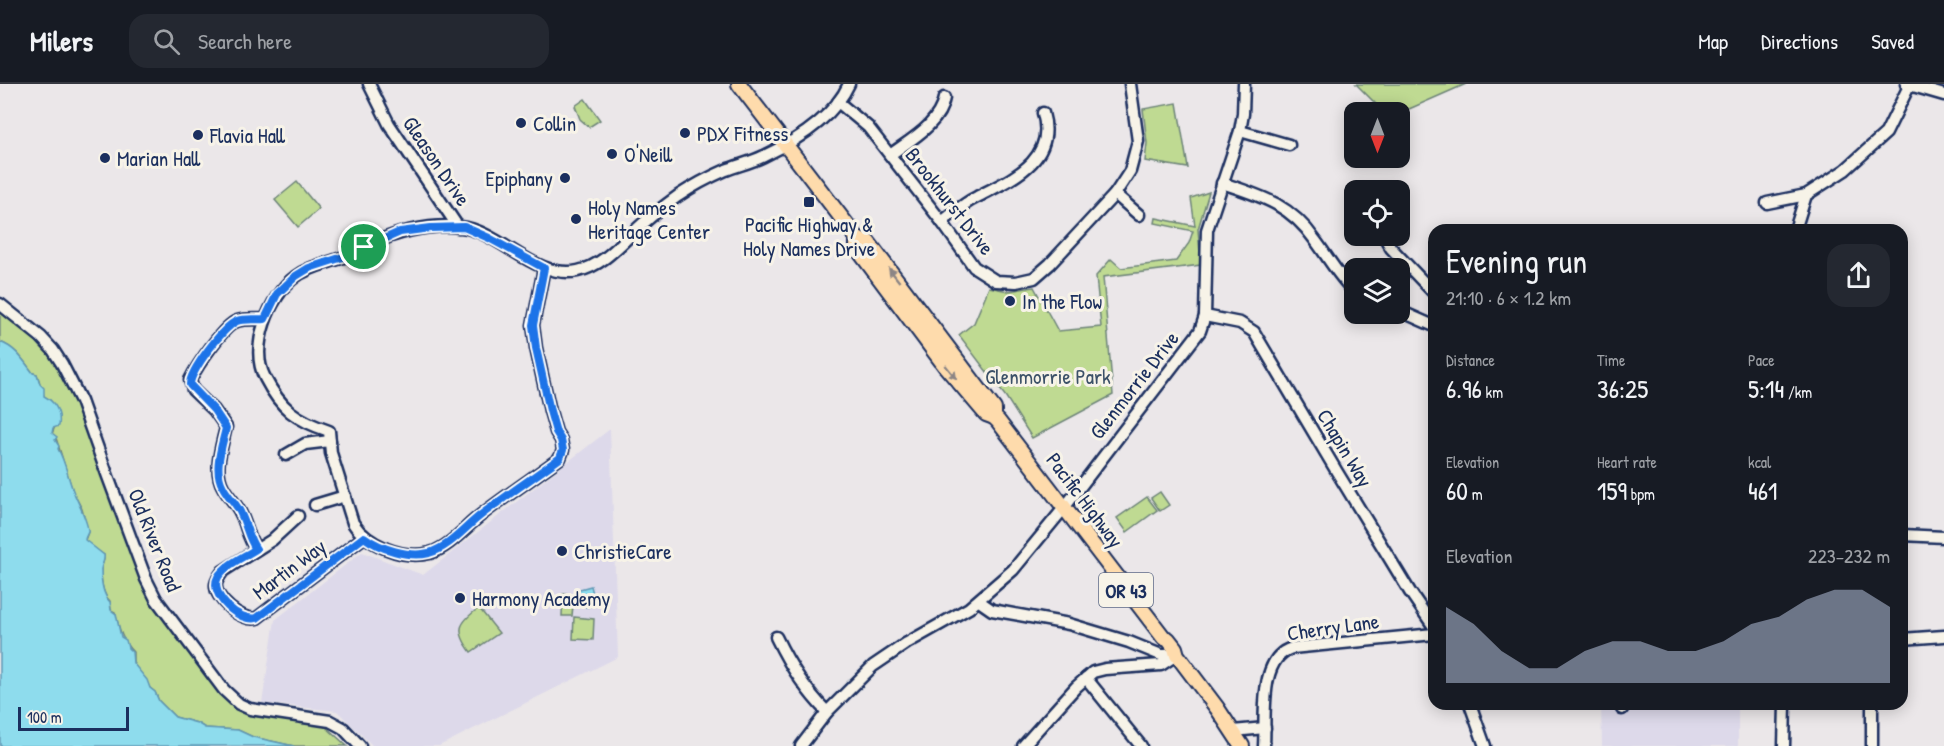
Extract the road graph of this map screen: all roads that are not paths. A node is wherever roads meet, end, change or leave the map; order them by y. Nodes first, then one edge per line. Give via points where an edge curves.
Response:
1 (369, 84) edge
2 (739, 84) edge
3 (849, 84) edge
4 (1130, 84) edge
5 (1244, 84) edge
6 (1908, 84) edge
7 (1944, 96) edge
8 (944, 98) dead end
9 (838, 102) junction
10 (1043, 113) dead end
11 (1240, 131) junction
12 (785, 144) junction
13 (1289, 146) dead end
14 (890, 156) junction
15 (1222, 183) junction
16 (1116, 194) junction
17 (1806, 195) junction
18 (1767, 203) dead end
19 (1139, 215) dead end
20 (942, 222) junction
21 (1798, 224) edge
22 (458, 227) junction
23 (1390, 246) edge
24 (544, 268) junction
25 (1344, 282) edge
26 (1428, 287) edge
27 (0, 304) edge
28 (1410, 315) edge
29 (1204, 316) junction
30 (265, 319) junction
31 (1428, 323) edge
32 (330, 441) junction
33 (286, 456) dead end
34 (345, 496) junction
35 (315, 505) dead end
36 (1064, 508) junction
37 (298, 516) dead end
38 (1908, 535) edge
39 (364, 537) junction
40 (1944, 537) edge
41 (256, 549) junction
42 (979, 601) junction
43 (1428, 618) edge
44 (1428, 635) edge
45 (1944, 636) edge
46 (776, 637) dead end
47 (1908, 639) edge
48 (1177, 655) junction
49 (1086, 678) junction
50 (1472, 710) edge
51 (1785, 710) edge
52 (1872, 710) edge
53 (827, 712) junction
54 (1265, 729) junction
55 (1233, 731) junction
56 (360, 746) edge
57 (801, 746) edge
58 (1023, 746) edge
59 (1141, 746) edge
60 (1242, 746) edge
61 (1264, 746) edge
62 (1485, 746) edge
63 (1784, 746) edge
64 (1872, 746) edge

1 - 22 street, Gleason Drive via 389,124
2 - 12 main road, Pacific Highway / OR 43
3 - 9 street
4 - 16 street, Brookhurst Drive via 1138,141 1130,171
5 - 11 street, Glenmorrie Drive
6 - 7 street
6 - 17 street via 1881,138 1845,170
8 - 14 street via 943,108 935,119
9 - 12 street
9 - 14 street, Brookhurst Drive via 868,128
10 - 20 street via 1047,126 1044,142 1025,169 1003,185 975,197
11 - 13 street
11 - 15 street, Glenmorrie Drive
12 - 24 street via 680,195 590,267 568,272
12 - 36 main road, Pacific Highway / OR 43 via 857,238 868,242 927,317 994,409 994,417
14 - 20 street, Brookhurst Drive
15 - 25 street via 1271,200 1295,216
15 - 29 street, Glenmorrie Drive via 1209,220
16 - 19 street
16 - 20 street, Brookhurst Drive via 1040,273 1022,282 1001,282 980,272
17 - 18 street
17 - 21 street
22 - 24 street via 472,230
22 - 30 street via 400,232 309,268 277,294
23 - 26 street
24 - 39 street via 533,325 550,411 561,440 560,458 435,551 396,552
27 - 56 street, Old River Road via 41,337 62,364 81,401 151,590 224,690 250,709 330,721
28 - 31 street
29 - 36 street, Glenmorrie Drive via 1194,339
29 - 43 street, Chapin Way via 1240,323 1254,333
30 - 32 street via 260,354 263,375 289,411 329,431
30 - 41 street via 233,323 190,380 193,390 226,428 219,478 243,517
32 - 33 street via 305,444
32 - 34 street
34 - 35 street
34 - 39 street via 352,523
36 - 42 street, Glenmorrie Drive via 1022,562
36 - 48 main road, Pacific Highway / OR 43 via 1164,638 1163,644
37 - 41 street, Martin Way
38 - 40 street
39 - 41 street, Martin Way via 252,620 231,608 218,594 216,585 223,571
42 - 48 street via 992,610 1069,624 1157,654
42 - 53 street, Glenmorrie Drive via 885,657
44 - 54 street, Cherry Lane via 1287,650 1270,668
45 - 47 street
46 - 53 street
48 - 49 street via 1161,665 1105,669
48 - 55 main road, Pacific Highway / OR 43
49 - 58 street
49 - 59 street
50 - 62 street
51 - 63 street
52 - 64 street
53 - 57 street, Glenmorrie Drive
54 - 55 street
54 - 61 street, Cherry Lane
55 - 60 main road, Pacific Highway / OR 43

